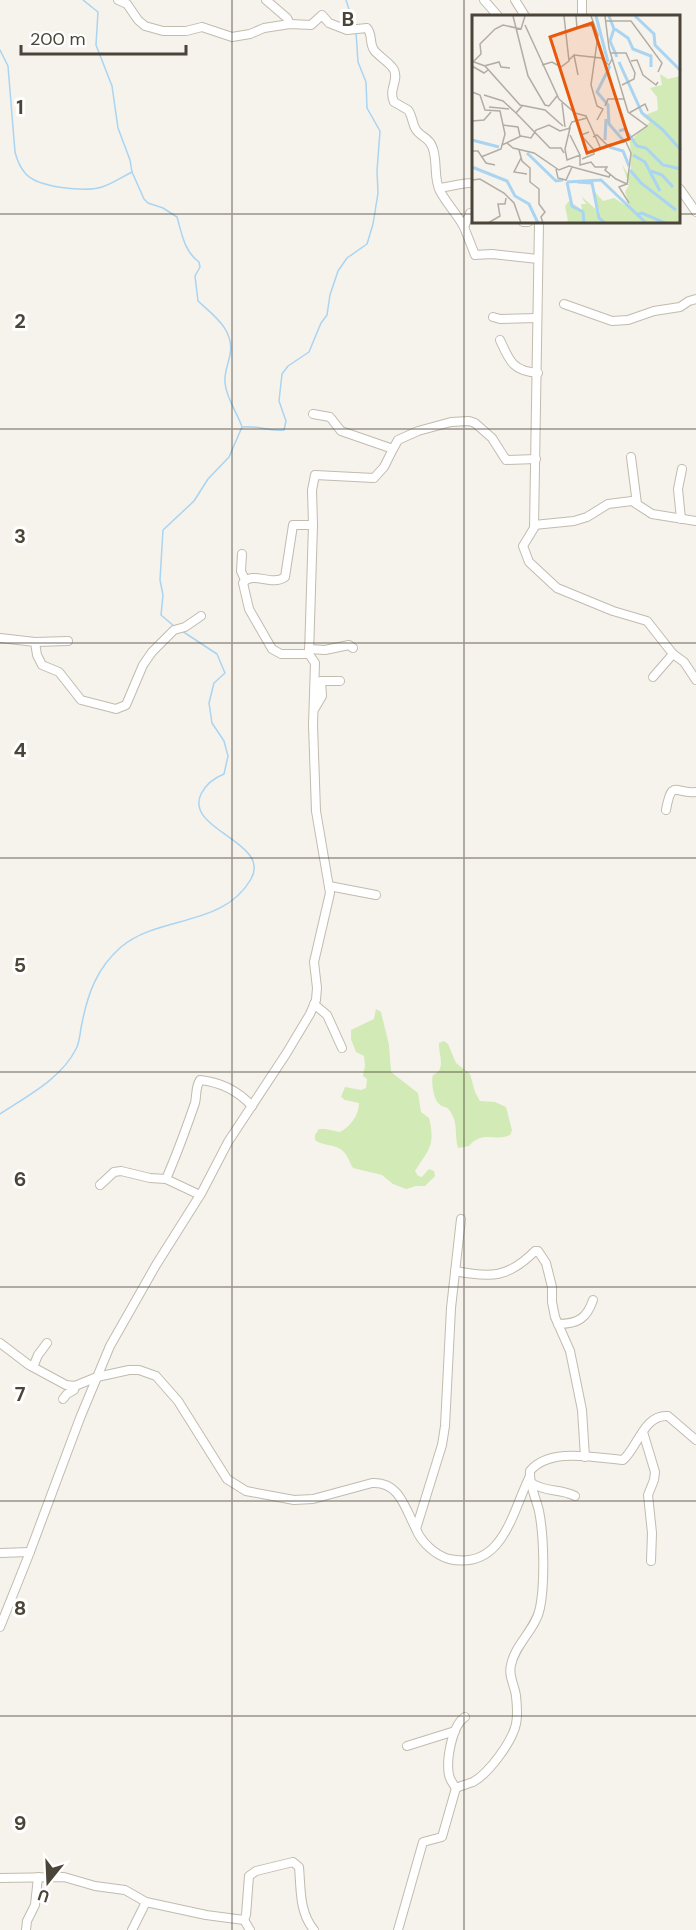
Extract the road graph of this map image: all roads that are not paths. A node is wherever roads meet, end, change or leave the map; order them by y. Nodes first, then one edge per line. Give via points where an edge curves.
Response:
1 (118, 0) edge
2 (266, 0) edge
3 (484, 0) edge
4 (515, 0) edge
5 (497, 15) edge
6 (524, 15) edge
7 (290, 24) junction
8 (472, 183) edge
9 (439, 188) junction
10 (681, 190) edge
11 (472, 212) edge
12 (696, 212) edge
13 (539, 224) edge
14 (464, 227) junction
15 (538, 259) junction
16 (696, 299) edge
17 (564, 304) dead end
18 (494, 317) dead end
19 (537, 318) junction
20 (501, 340) dead end
21 (538, 373) junction
22 (313, 414) dead end
23 (393, 449) junction
24 (631, 457) dead end
25 (536, 459) junction
26 (682, 469) dead end
27 (637, 504) junction
28 (681, 519) junction
29 (696, 521) edge
30 (313, 525) junction
31 (534, 525) junction
32 (242, 554) dead end
33 (245, 580) junction
34 (201, 615) dead end
35 (0, 638) edge
36 (68, 641) dead end
37 (35, 642) junction
38 (353, 648) dead end
39 (309, 651) junction
40 (673, 654) junction
41 (653, 677) dead end
42 (696, 680) edge
43 (340, 681) dead end
44 (314, 709) junction
45 (696, 792) edge
46 (666, 810) dead end
47 (329, 886) junction
48 (376, 895) dead end
49 (314, 1004) junction
50 (342, 1048) dead end
51 (252, 1106) junction
52 (166, 1179) junction
53 (100, 1185) dead end
54 (200, 1196) junction
55 (461, 1219) dead end
56 (455, 1271) junction
57 (593, 1300) dead end
58 (558, 1324) junction
59 (0, 1343) edge
60 (47, 1343) dead end
61 (33, 1367) junction
62 (97, 1377) junction
63 (75, 1386) junction
64 (63, 1399) dead end
65 (643, 1432) junction
66 (696, 1440) edge
67 (585, 1457) junction
68 (531, 1480) junction
69 (575, 1496) dead end
70 (416, 1529) junction
71 (30, 1552) junction
72 (0, 1553) edge
73 (651, 1561) dead end
74 (0, 1627) edge
75 (465, 1717) dead end
76 (455, 1731) junction
77 (407, 1746) dead end
78 (456, 1788) junction
79 (38, 1876) junction
80 (0, 1878) edge
81 (146, 1902) junction
82 (244, 1920) junction
83 (26, 1930) edge
84 (132, 1930) edge
85 (250, 1930) edge
86 (314, 1930) edge
87 (398, 1930) edge

1 - 7 street via 127,4 145,26 163,31 202,27 232,37
2 - 7 street
3 - 5 street
4 - 6 street
7 - 9 street via 311,25 322,15 334,26 369,30 373,49 394,70 394,102 408,110 415,129 427,138 434,152
8 - 9 street
9 - 14 street
10 - 12 street
11 - 14 street
13 - 15 street
14 - 15 street via 475,255
15 - 19 street
16 - 17 street via 680,307 612,321
18 - 19 street
19 - 21 street
20 - 21 street via 510,361 520,370
21 - 25 street
22 - 23 street via 330,417 341,431
23 - 25 street via 398,440 422,429 469,421 492,438 506,460
23 - 30 street via 374,478 315,474
24 - 27 street
25 - 31 street
26 - 28 street via 678,489
27 - 28 street via 652,514
27 - 31 street via 608,504 580,519
28 - 29 street
30 - 33 street via 293,525 283,579
30 - 39 street
31 - 40 street via 524,546 529,562 544,576 557,588 646,621
32 - 33 street
33 - 39 street via 249,609 272,649 281,654
34 - 37 street via 174,630 152,652 126,705 120,708 81,700 59,672 42,665
35 - 37 street
36 - 37 street
38 - 39 street via 349,645
39 - 44 street via 315,663
40 - 41 street
40 - 42 street
43 - 44 street via 321,681 322,696
44 - 47 street via 316,811
45 - 46 street via 675,790 668,797
47 - 48 street
47 - 49 street via 314,962
49 - 50 street via 327,1015
49 - 51 street
51 - 52 street via 238,1092 200,1080 182,1142
51 - 54 street via 219,1156
52 - 53 street via 117,1171
52 - 54 street
54 - 62 street via 121,1326
55 - 56 street
56 - 58 street via 501,1274 520,1266 538,1251 546,1263
56 - 70 street via 445,1426
57 - 58 street via 585,1316
58 - 67 street via 570,1351 579,1394
59 - 61 street
60 - 61 street
61 - 63 street
62 - 63 street
62 - 70 street via 140,1370 156,1376 178,1401 227,1479 246,1491 294,1500 313,1499 381,1482 395,1489
62 - 71 street
63 - 64 street
65 - 66 street via 653,1418 668,1416
65 - 67 street via 623,1460
65 - 73 street via 655,1472 648,1495
67 - 68 street via 555,1456 533,1467
68 - 69 street via 545,1490
68 - 70 street via 502,1539 479,1558 447,1558 423,1542
68 - 78 street via 540,1522 542,1588 540,1610 511,1665 516,1726 486,1772
71 - 72 street
71 - 74 street
75 - 76 street via 459,1720
76 - 77 street
76 - 78 street via 449,1768
78 - 87 street via 442,1837 423,1842
79 - 80 street
79 - 81 street via 64,1876 125,1890
79 - 83 street
81 - 82 street
81 - 84 street
82 - 85 street
82 - 86 street via 249,1876 293,1862 299,1867 305,1917

